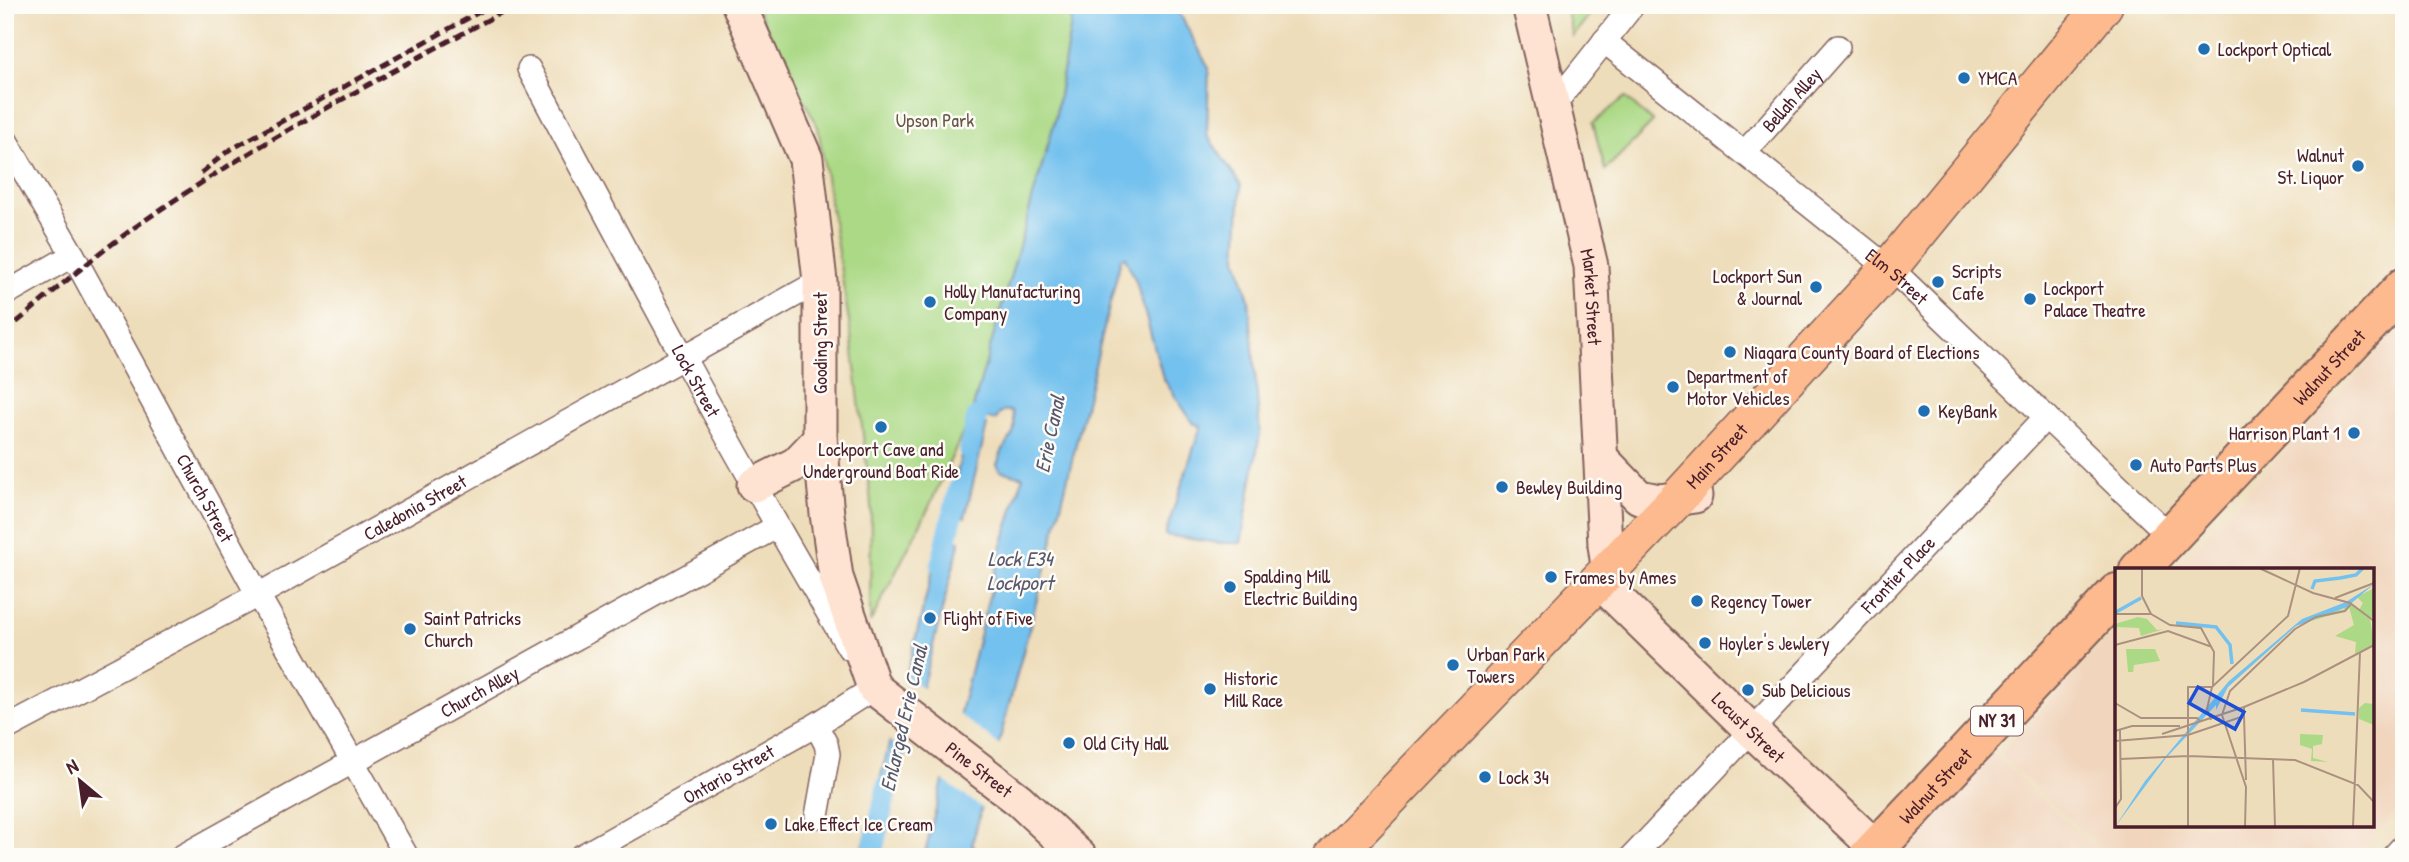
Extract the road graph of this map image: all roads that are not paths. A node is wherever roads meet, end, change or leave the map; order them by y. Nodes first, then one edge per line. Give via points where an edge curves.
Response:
1 (739, 5) edge
2 (1529, 5) edge
3 (1633, 5) edge
4 (2104, 5) edge
5 (2124, 5) edge
6 (1604, 41) junction
7 (1839, 47) dead end
8 (529, 69) dead end
9 (1553, 106) junction
10 (5, 139) edge
11 (1745, 152) junction
12 (73, 255) junction
13 (1896, 273) junction
14 (820, 281) junction
15 (2404, 288) edge
16 (5, 294) edge
17 (683, 358) junction
18 (2046, 417) junction
19 (820, 439) junction
20 (1601, 458) junction
21 (754, 485) junction
22 (1690, 497) junction
23 (776, 527) junction
24 (2170, 536) junction
25 (2141, 568) edge
26 (1611, 582) junction
27 (258, 595) junction
28 (2115, 595) edge
29 (874, 688) junction
30 (816, 725) junction
31 (5, 729) edge
32 (1751, 730) junction
33 (354, 762) junction
34 (817, 816) dead end
35 (2404, 845) edge
36 (1877, 854) edge
37 (181, 857) edge
38 (407, 857) edge
39 (580, 857) edge
40 (1080, 857) edge
41 (1333, 857) edge
42 (1364, 857) edge
43 (1632, 857) edge
44 (2393, 857) edge

1 - 14 street, Gooding Street via 806,159
2 - 9 street, Market Street
3 - 6 street
4 - 13 main road, Main Street
5 - 13 main road, Main Street
6 - 9 street
6 - 11 street, Elm Street
7 - 11 street, Bellah Alley
8 - 17 street, Lock Street
9 - 20 street, Market Street via 1591,266
10 - 12 street, Church Street
11 - 13 street, Elm Street
12 - 16 street
12 - 27 street, Church Street
13 - 18 street, Elm Street
13 - 22 main road, Main Street
14 - 17 street, Caledonia Street
14 - 19 street, Gooding Street
15 - 24 highway, Walnut Street
17 - 21 street, Lock Street
17 - 27 street, Caledonia Street
18 - 24 street, Elm Street
18 - 32 street, Frontier Place
19 - 21 street via 796,464
19 - 29 street, Gooding Street via 836,577
20 - 22 street via 1639,496 1659,501
20 - 26 street, Market Street
21 - 23 street, Lock Street
22 - 26 main road, Main Street
23 - 29 street, Lock Street
23 - 33 street, Church Alley
24 - 25 highway, Walnut Street
26 - 32 street, Locust Street
26 - 41 main road, Main Street
26 - 42 main road, Main Street
27 - 31 street, Caledonia Street
27 - 33 street, Church Street
28 - 36 highway, Walnut Street / NY 31
29 - 30 street, Ontario Street
29 - 40 street, Pine Street via 1019,800
30 - 34 street via 828,754
30 - 39 street, Ontario Street
32 - 36 street, Locust Street
32 - 43 street, Frontier Place
33 - 37 street, Church Alley
33 - 38 street, Church Street
35 - 44 street

